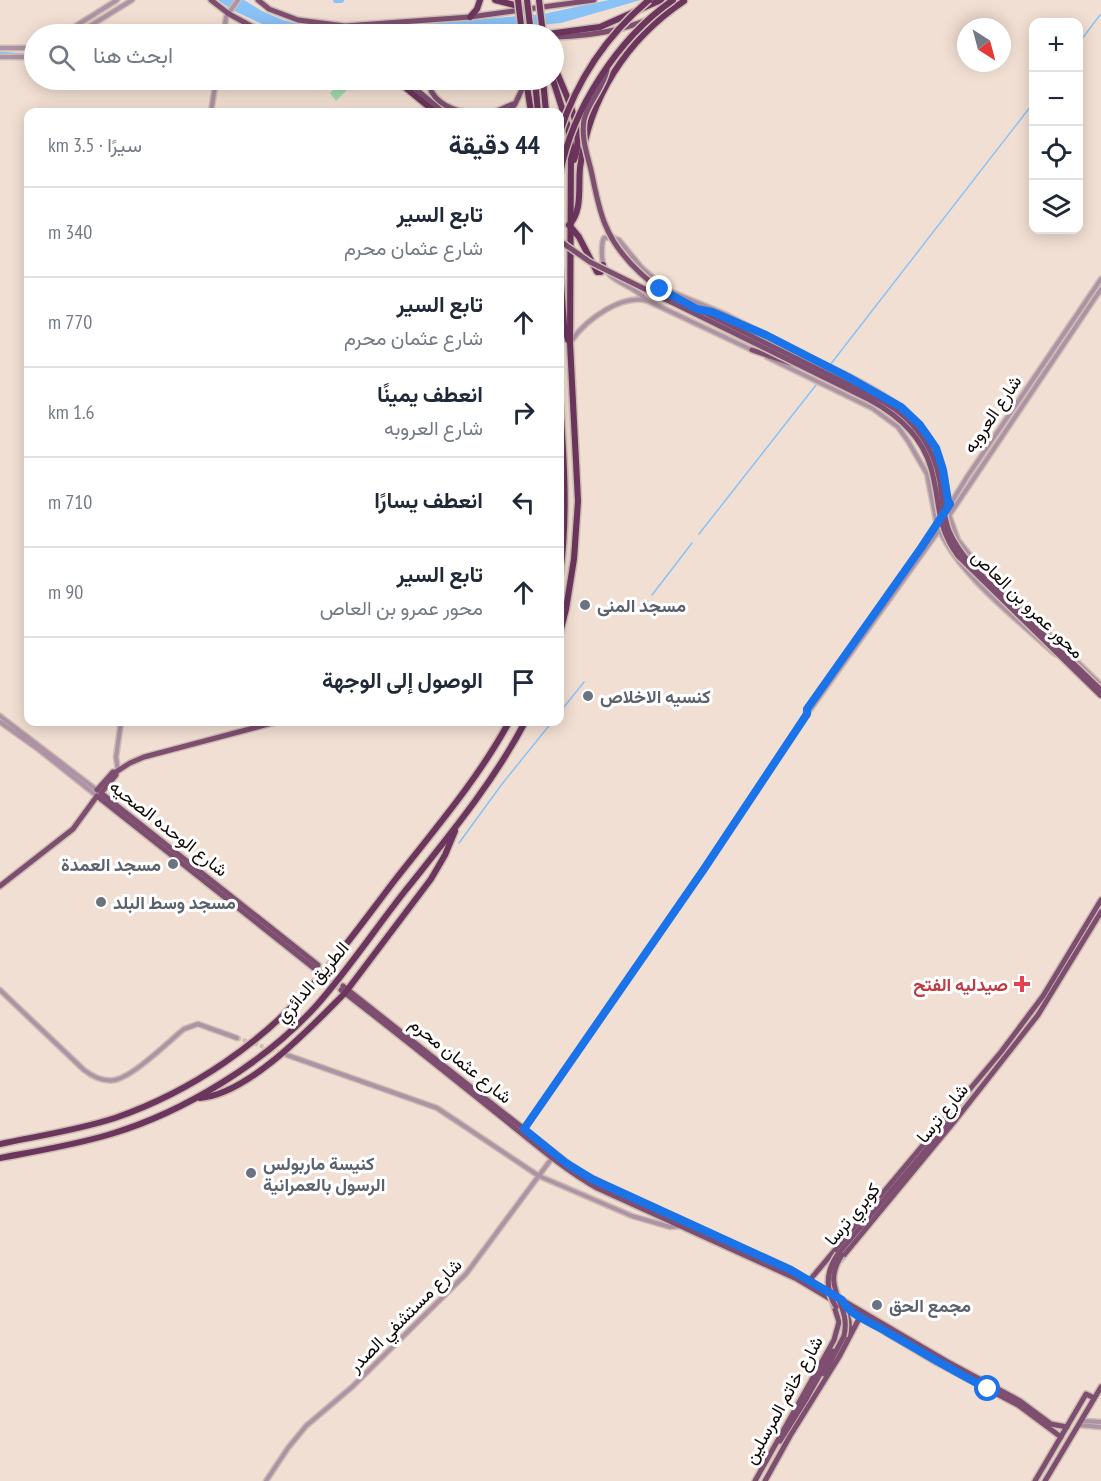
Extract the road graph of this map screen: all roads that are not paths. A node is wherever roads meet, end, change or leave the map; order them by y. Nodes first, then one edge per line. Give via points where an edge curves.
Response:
1 (117, 0) edge
2 (132, 0) edge
3 (211, 0) edge
4 (238, 0) edge
5 (258, 0) edge
6 (480, 0) edge
7 (495, 0) edge
8 (518, 0) edge
9 (527, 0) edge
10 (539, 0) edge
11 (563, 0) edge
12 (594, 0) edge
13 (649, 0) edge
14 (673, 0) edge
15 (659, 1) edge
16 (685, 1) edge
17 (549, 6) junction
18 (526, 8) junction
19 (230, 12) junction
20 (470, 17) junction
21 (79, 24) edge
22 (94, 24) edge
23 (227, 24) edge
24 (250, 24) edge
25 (324, 24) edge
26 (385, 24) edge
27 (521, 24) edge
28 (530, 24) edge
29 (542, 24) edge
30 (564, 32) edge
31 (564, 36) edge
32 (0, 48) edge
33 (24, 48) edge
34 (0, 57) edge
35 (24, 57) edge
36 (607, 69) junction
37 (214, 90) edge
38 (408, 90) edge
39 (417, 90) edge
40 (430, 90) edge
41 (522, 90) edge
42 (528, 90) edge
43 (536, 90) edge
44 (544, 90) edge
45 (556, 90) edge
46 (563, 90) edge
47 (520, 96) junction
48 (212, 108) edge
49 (430, 108) edge
50 (438, 108) edge
51 (450, 108) edge
52 (505, 108) edge
53 (511, 108) edge
54 (530, 108) edge
55 (538, 108) edge
56 (546, 108) edge
57 (562, 108) edge
58 (564, 114) edge
59 (564, 121) edge
60 (564, 156) edge
61 (572, 163) junction
62 (569, 225) junction
63 (564, 244) edge
64 (603, 265) junction
65 (1101, 279) edge
66 (1101, 289) edge
67 (645, 300) junction
68 (697, 309) junction
69 (564, 325) edge
70 (748, 327) junction
71 (761, 333) junction
72 (570, 343) junction
73 (752, 350) junction
74 (801, 364) junction
75 (975, 465) junction
76 (980, 468) junction
77 (564, 483) edge
78 (949, 502) junction
79 (933, 507) junction
80 (949, 514) junction
81 (937, 525) junction
82 (951, 525) junction
83 (940, 532) junction
84 (564, 538) edge
85 (564, 617) edge
86 (1035, 622) junction
87 (1028, 629) junction
88 (1101, 685) edge
89 (1101, 690) edge
90 (1101, 698) edge
91 (807, 714) junction
92 (0, 716) edge
93 (0, 722) edge
94 (7, 724) junction
95 (120, 726) edge
96 (261, 726) edge
97 (506, 726) edge
98 (523, 726) edge
99 (117, 771) junction
100 (98, 793) junction
101 (457, 825) junction
102 (0, 885) edge
103 (1101, 900) edge
104 (1101, 912) edge
105 (316, 967) tunnel mouth
106 (344, 989) junction
107 (0, 990) edge
108 (1031, 1011) junction
109 (1038, 1015) junction
110 (1016, 1031) junction
111 (1022, 1035) junction
112 (237, 1038) tunnel mouth
113 (287, 1055) tunnel mouth
114 (196, 1098) junction
115 (952, 1110) junction
116 (524, 1129) junction
117 (0, 1144) edge
118 (0, 1158) edge
119 (552, 1158) junction
120 (539, 1176) junction
121 (902, 1186) junction
122 (684, 1224) junction
123 (840, 1255) junction
124 (809, 1281) junction
125 (831, 1299) junction
126 (842, 1300) junction
127 (845, 1307) junction
128 (861, 1314) junction
129 (845, 1336) junction
130 (989, 1387) junction
131 (1101, 1387) edge
132 (1094, 1398) junction
133 (1101, 1422) edge
134 (1079, 1423) junction
135 (1067, 1426) junction
136 (1101, 1427) edge
137 (1061, 1437) junction
138 (775, 1445) junction
139 (266, 1481) edge
140 (755, 1481) edge
141 (765, 1481) edge
142 (1035, 1481) edge
143 (1045, 1481) edge

1 - 21 street
2 - 22 street
3 - 19 main road
4 - 19 street
5 - 25 main road via 283,15
6 - 20 highway
7 - 18 highway
8 - 27 highway, bridge
9 - 28 highway, bridge
10 - 29 highway, bridge
11 - 17 main road
12 - 17 main road
13 - 59 highway, bridge via 618,30 591,65
14 - 36 highway, bridge via 638,29
15 - 30 highway via 600,27
16 - 31 main road via 629,26
16 - 62 highway via 642,34 605,85 584,144 576,216
17 - 18 main road
18 - 20 main road
19 - 23 street
19 - 24 main road
20 - 26 main road
32 - 33 street
34 - 35 street
36 - 60 highway, bridge via 576,120
36 - 68 main road, محور عمرو بن العاص, bridge via 587,111 583,130 604,220 616,244 642,274 665,293
37 - 48 street
38 - 49 highway
39 - 50 main road
40 - 51 main road
41 - 47 main road
42 - 54 highway
43 - 55 highway
44 - 56 highway
45 - 57 highway
46 - 61 highway via 576,122 577,148
47 - 52 main road
47 - 53 main road
58 - 61 highway
61 - 62 highway
62 - 64 highway via 597,272 601,272
62 - 72 highway
63 - 74 main road, محور عمرو بن العاص, bridge via 590,262
64 - 67 street via 610,277 636,290
64 - 70 street via 602,240 617,238 667,290
65 - 75 street, شارع العروبه
66 - 76 street, شارع العروبه
67 - 72 street via 634,299 604,311 587,322
67 - 73 street
68 - 70 main road, bridge
68 - 74 main road, محور عمرو بن العاص, bridge
69 - 72 highway
70 - 71 street
71 - 74 main road via 799,357
71 - 78 street via 857,381 908,413 926,432 939,457
72 - 85 highway via 578,501 576,543
73 - 74 main road
73 - 79 street via 893,422 927,474
74 - 89 main road, محور عمرو بن العاص, bridge via 884,402 912,424 934,459 946,523 961,551
74 - 90 main road, محور عمرو بن العاص, bridge via 880,406 908,427 929,460 942,528 958,556
75 - 76 street
75 - 78 street, شارع العروبه
76 - 80 street, شارع العروبه
77 - 84 highway
78 - 79 street via 942,509
78 - 81 street, شارع العروبه
79 - 81 street
80 - 82 street
80 - 83 street, شارع العروبه
81 - 91 street, شارع العروبه
82 - 83 street
82 - 86 street via 967,554
83 - 87 street via 964,569
83 - 91 street, شارع العروبه
86 - 87 street
86 - 88 street
87 - 90 street
91 - 116 street, شارع العروبه
92 - 94 street, شارع الوحده الصحيه
93 - 94 street, شارع الوحده الصحيه
94 - 100 street, شارع الوحده الصحيه
95 - 99 street
96 - 99 main road via 134,760
97 - 117 highway, الطريق الدائري via 467,788 318,979 256,1038 201,1078 140,1109 91,1125
98 - 101 highway, الطريق الدائري
99 - 100 main road
100 - 102 main road via 73,829
100 - 105 main road, شارع الوحده الصحيه
101 - 106 highway via 431,879
101 - 114 highway, الطريق الدائري via 315,1007 255,1059
103 - 108 main road, شارع ترسا
104 - 109 main road, شارع ترسا
106 - 114 highway via 291,1044 243,1082 219,1094
106 - 116 main road, شارع عثمان محرم
106 - 119 main road, شارع عثمان محرم
107 - 112 street via 84,1070 104,1080 127,1075 193,1024
108 - 109 main road
108 - 110 main road, شارع ترسا
109 - 111 main road, شارع ترسا
110 - 111 main road via 1020,1030
110 - 115 main road, شارع ترسا
111 - 121 main road, شارع ترسا
113 - 120 street via 437,1108
114 - 118 highway, الطريق الدائري via 111,1134
115 - 123 main road, كوبري ترسا via 949,1122
115 - 124 main road, شارع ترسا
116 - 122 main road, شارع عثمان محرم via 585,1175
119 - 120 street, شارع مستشفي الصدر
119 - 122 main road, شارع عثمان محرم via 597,1188
120 - 122 street via 632,1216 670,1227
120 - 139 street, شارع مستشفي الصدر via 466,1274 352,1387 306,1426
121 - 123 main road, كوبري ترسا
121 - 126 main road, شارع ترسا via 837,1266 835,1280
122 - 124 main road, شارع عثمان محرم
122 - 125 main road, شارع عثمان محرم
123 - 129 main road, كوبري ترسا, bridge via 832,1280 846,1316
124 - 126 main road, شارع عثمان محرم
125 - 127 main road, شارع عثمان محرم
125 - 138 main road, شارع خاتم المرسلين via 839,1322 834,1340
126 - 127 main road, شارع ترسا
126 - 128 main road, شارع عثمان محرم
127 - 128 main road, شارع عثمان محرم
127 - 129 main road, شارع ترسا via 849,1321
128 - 129 main road, شارع خاتم المرسلين
128 - 130 main road, شارع عثمان محرم
129 - 138 main road
129 - 141 main road, شارع خاتم المرسلين
130 - 135 main road, شارع عثمان محرم via 1020,1401 1051,1424
130 - 137 main road, شارع عثمان محرم
131 - 132 main road
132 - 134 main road
132 - 135 main road via 1086,1394
133 - 134 street
134 - 136 street
134 - 143 main road
135 - 137 main road
137 - 142 main road
138 - 140 main road, شارع خاتم المرسلين

